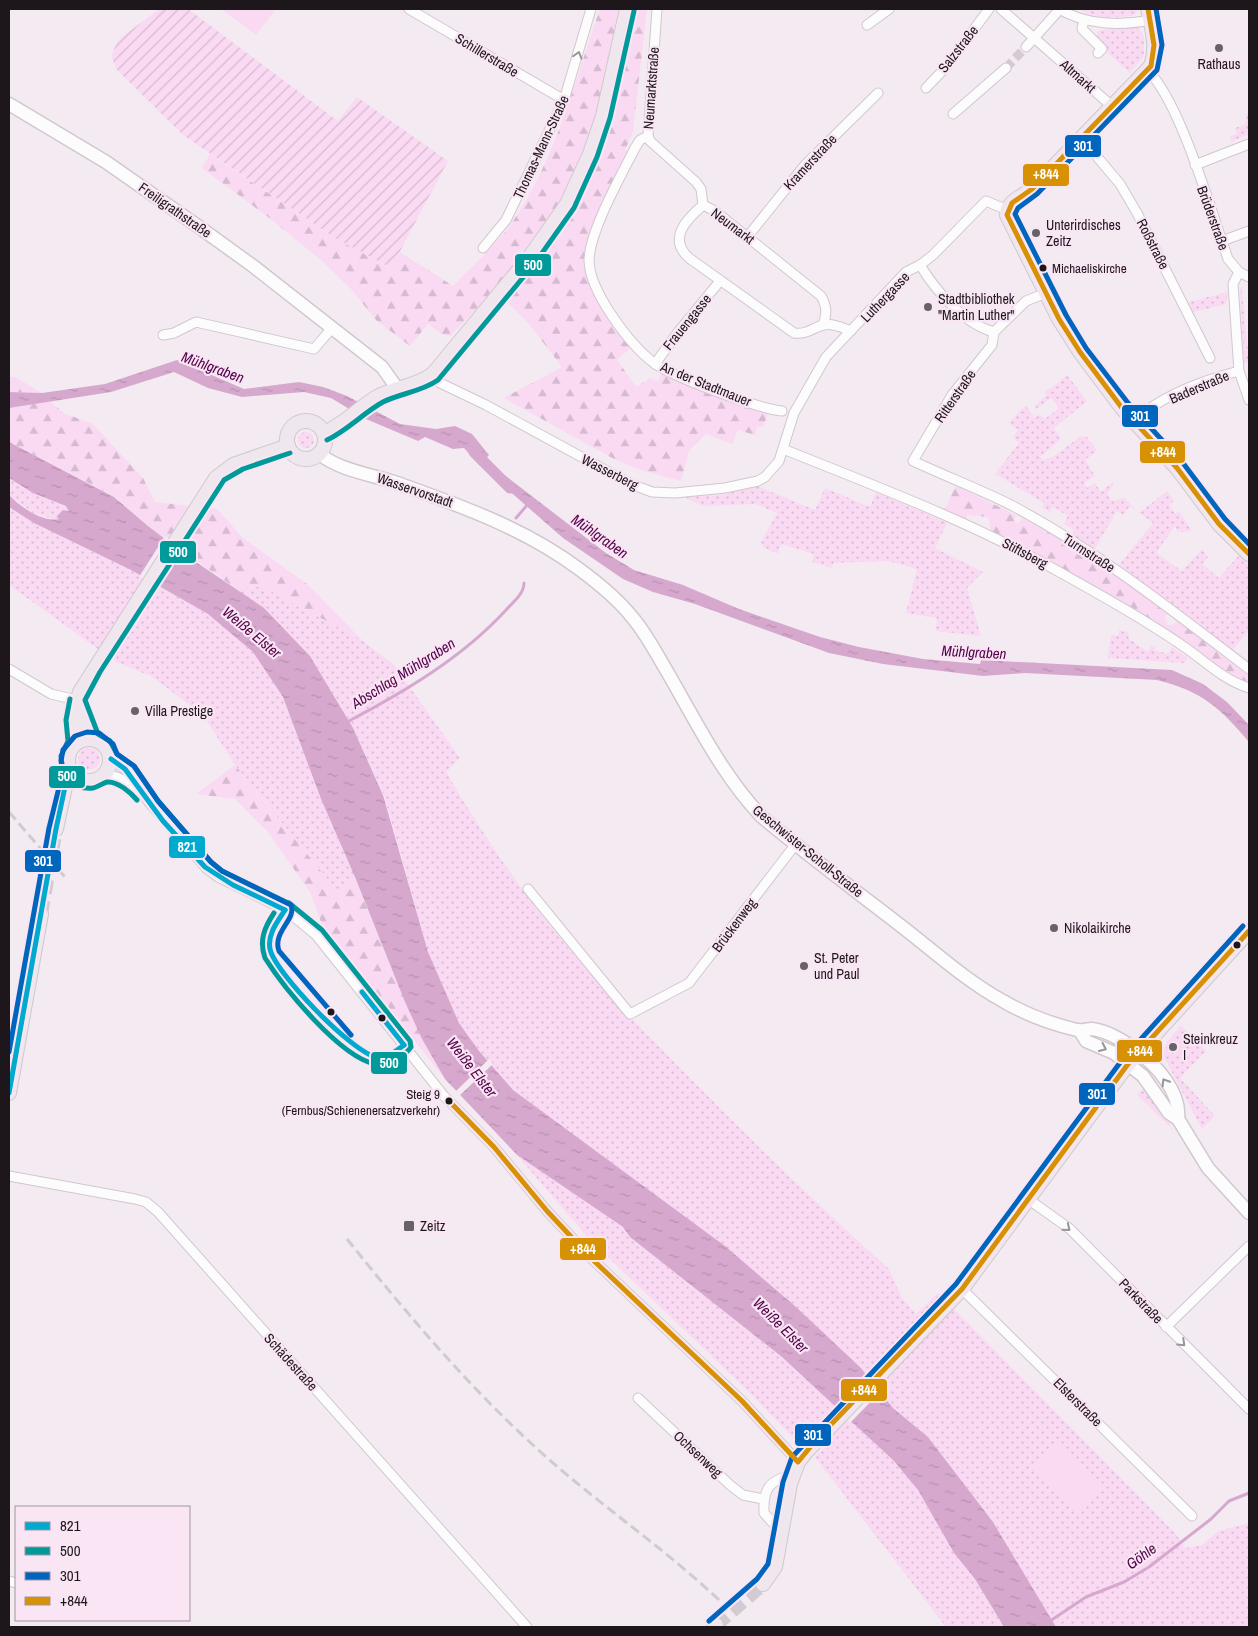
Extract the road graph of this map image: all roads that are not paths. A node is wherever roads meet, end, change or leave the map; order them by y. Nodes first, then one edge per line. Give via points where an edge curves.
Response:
1 (409, 9) edge
2 (591, 9) edge
3 (627, 9) edge
4 (657, 9) edge
5 (889, 9) edge
6 (989, 9) edge
7 (1001, 9) edge
8 (1059, 9) edge
9 (1149, 14) edge
10 (867, 25) dead end
11 (1081, 28) junction
12 (1034, 38) junction
13 (1026, 48) tunnel mouth
14 (1098, 53) dead end
15 (1006, 68) tunnel mouth
16 (1150, 68) junction
17 (926, 88) dead end
18 (878, 93) dead end
19 (564, 100) junction
20 (9, 104) edge
21 (1113, 107) junction
22 (953, 114) dead end
23 (648, 136) junction
24 (1082, 139) junction
25 (1249, 144) edge
26 (1194, 165) junction
27 (703, 205) junction
28 (1007, 210) junction
29 (1249, 231) edge
30 (748, 236) junction
31 (1222, 241) junction
32 (483, 248) dead end
33 (920, 265) junction
34 (1239, 272) junction
35 (1249, 277) edge
36 (720, 282) junction
37 (1048, 297) junction
38 (823, 325) junction
39 (332, 328) junction
40 (851, 331) junction
41 (994, 332) junction
42 (162, 335) dead end
43 (1210, 358) dead end
44 (655, 364) junction
45 (1239, 371) junction
46 (431, 376) junction
47 (397, 388) junction
48 (1249, 400) edge
49 (782, 410) dead end
50 (1134, 421) junction
51 (324, 433) junction
52 (288, 446) junction
53 (783, 450) junction
54 (320, 454) junction
55 (913, 461) joint
56 (510, 527) joint
57 (1249, 554) edge
58 (9, 669) edge
59 (1249, 669) edge
60 (1249, 688) edge
61 (77, 700) junction
62 (92, 739) junction
63 (76, 743) junction
64 (111, 759) junction
65 (71, 771) junction
66 (105, 774) junction
67 (84, 780) junction
68 (137, 788) junction
69 (64, 797) junction
70 (56, 829) tunnel mouth
71 (796, 845) junction
72 (528, 889) dead end
73 (41, 914) tunnel mouth
74 (1249, 931) edge
75 (1080, 1031) junction
76 (1138, 1052) junction
77 (1128, 1064) junction
78 (9, 1093) edge
79 (1178, 1119) junction
80 (9, 1176) edge
81 (1028, 1200) junction
82 (1249, 1212) edge
83 (1249, 1246) edge
84 (962, 1289) junction
85 (1166, 1327) junction
86 (638, 1398) dead end
87 (1249, 1409) edge
88 (795, 1469) junction
89 (763, 1499) junction
90 (1192, 1516) dead end
91 (782, 1527) junction
92 (763, 1584) tunnel mouth
93 (527, 1627) edge

1 - 19 street, Schillerstraße
19 -> 2 street, Thomas-Mann-Straße
3 - 46 main road via 603,116 567,204 534,252
4 - 23 street, Neumarktstraße
5 - 10 street
6 - 17 street, Salzstraße via 946,67
7 - 12 street, Altmarkt
8 - 11 street
8 - 12 street
9 - 11 street
9 - 16 main road via 1155,46
11 - 14 street via 1102,49
12 - 13 street
12 - 21 street, Altmarkt
15 - 22 street
16 - 21 main road
16 - 26 street, Brüderstraße
18 - 30 street, Kramerstraße via 805,165
19 - 32 street, Thomas-Mann-Straße via 506,220
20 - 39 street, Freiligrathstraße via 106,162 253,266
21 - 24 main road
23 - 27 street, Neumarktstraße via 696,182
23 - 44 street, An der Stadtmauer via 635,148 596,231 589,258 590,274 611,314
24 - 28 main road
24 - 43 street, Roßstraße via 1120,184 1138,213
25 - 26 street
26 - 31 street, Brüderstraße
27 - 30 street, Neumarkt
27 - 36 street, Neumarkt via 683,224 679,232 680,246 689,258
28 - 33 street, Luthergasse via 991,197
28 - 37 main road
29 - 31 street
30 - 38 street, Neumarkt via 822,298 826,310
31 - 34 street, Brüderstraße via 1228,259
33 - 40 street, Luthergasse via 906,272
33 - 41 street via 968,320
34 - 35 street
34 - 45 street via 1233,284
36 - 38 street, Neumarkt via 794,333 803,334
36 - 44 street, Frauengasse
37 - 41 street via 1026,301
37 - 50 main road via 1080,352
38 - 40 street
39 - 42 street via 314,349 196,322 174,334
39 - 47 street, Freiligrathstraße via 386,371
40 - 53 street, Wasserberg via 826,357 794,413
41 - 55 street, Ritterstraße via 992,345 952,396
44 - 49 street, An der Stadtmauer via 697,383
45 - 48 street
45 - 50 street, Baderstraße via 1218,376 1172,397
46 - 47 main road
46 - 53 street, Wasserberg via 630,484 652,492 725,488 758,481 774,469
47 - 51 main road
50 - 57 main road via 1177,468 1219,524
51 - 52 main road via 316,424 303,422 292,428
51 - 54 main road via 325,442
52 - 54 main road via 294,455 304,459
52 - 61 main road via 233,465 220,474 94,668
53 - 60 street, Stiftsberg via 901,496 1000,540 1120,606 1226,678
54 - 56 street, Wasservorstadt via 337,464 458,504
55 - 59 street, Turmstraße via 1010,505 1083,547
56 - 71 street, Geschwister-Scholl-Straße via 577,568 632,617 742,796
58 - 61 street via 44,691
61 - 62 main road
61 - 63 main road via 73,720
62 - 63 main road
62 - 64 main road via 105,746
63 - 65 main road via 68,756
64 - 66 main road
64 - 68 street via 128,771
65 - 67 main road
65 - 69 main road
66 - 67 main road via 93,781
66 - 68 street
67 - 69 main road
68 - 88 street via 206,868 287,912 316,934 444,1096 494,1147 592,1259 742,1401
69 - 70 main road
71 - 72 street, Brückenweg via 689,983 630,1014
71 - 75 street, Geschwister-Scholl-Straße via 988,992 1031,1015
73 - 78 main road
74 - 76 main road
75 - 76 street, Geschwister-Scholl-Straße via 1092,1029 1103,1032 1124,1041
75 -> 77 street, Geschwister-Scholl-Straße via 1086,1041 1107,1049
76 - 77 main road
79 -> 76 street, Geschwister-Scholl-Straße via 1179,1106 1167,1083
77 - 79 street, Geschwister-Scholl-Straße via 1143,1076 1169,1113
77 - 81 main road
79 - 82 street via 1208,1168
80 - 93 street, Schädestraße via 135,1198 158,1212
81 - 84 main road
81 -> 85 street, Parkstraße via 1070,1230
83 - 85 street
84 - 88 main road via 816,1440
84 - 90 street, Elsterstraße
85 -> 87 street, Parkstraße
86 - 89 street, Ochsenweg via 736,1490 743,1495
88 - 89 street via 776,1479
88 - 91 main road
89 - 91 street via 764,1513
91 - 92 main road via 775,1567

